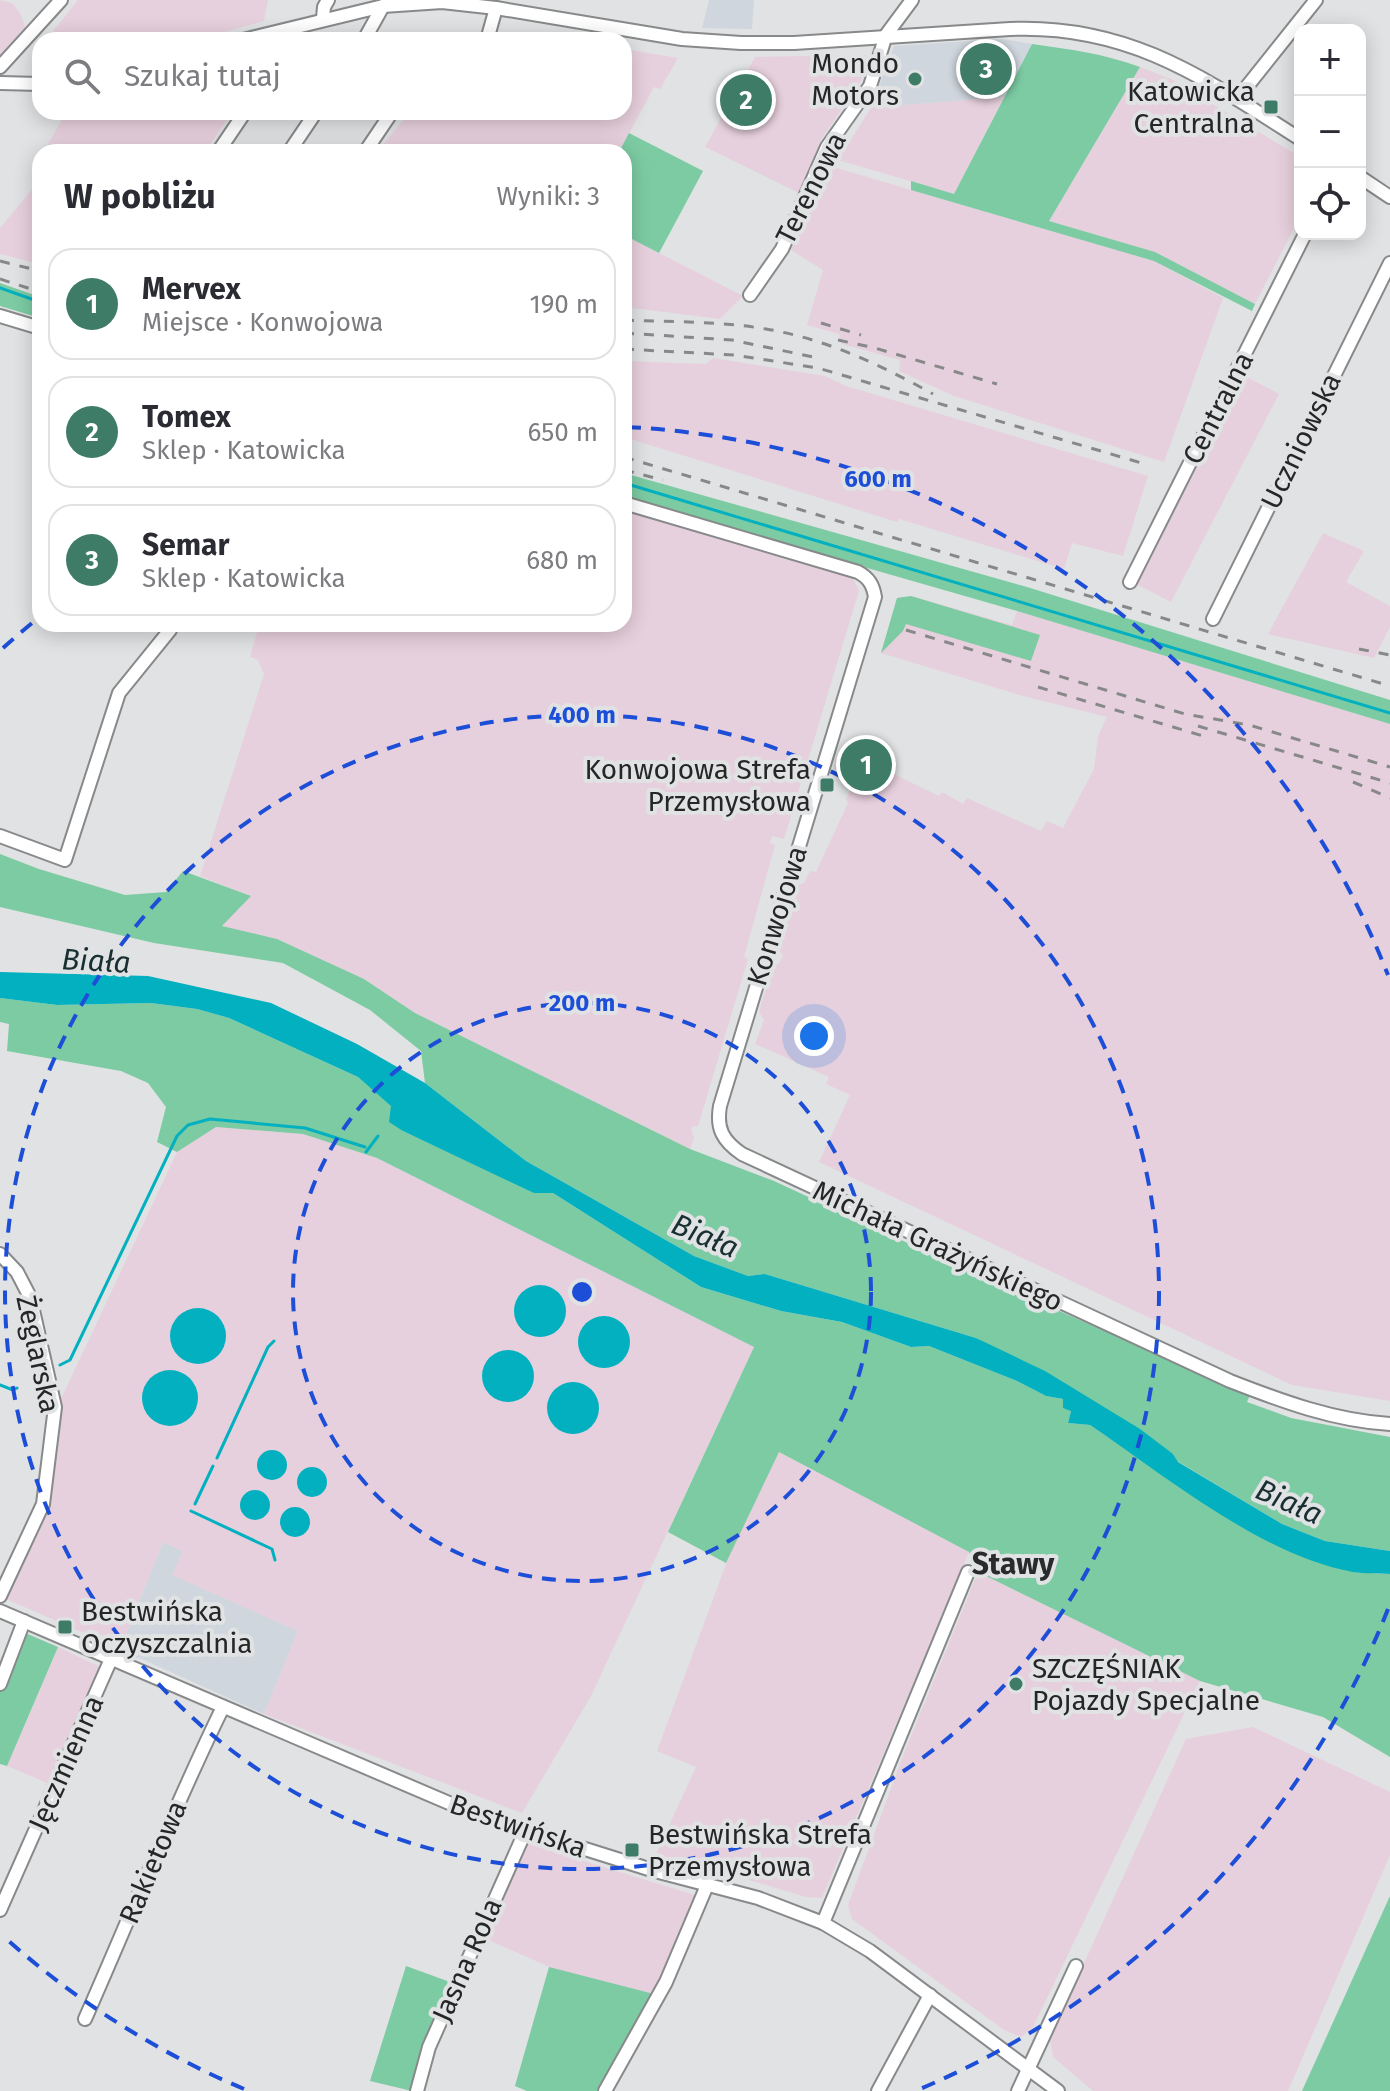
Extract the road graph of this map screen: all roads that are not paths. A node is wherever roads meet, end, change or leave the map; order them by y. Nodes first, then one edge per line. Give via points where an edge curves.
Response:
1 (61, 0) edge
2 (328, 0) edge
3 (912, 0) edge
4 (1316, 0) edge
5 (459, 2) edge
6 (383, 6) junction
7 (496, 8) junction
8 (323, 18) junction
9 (294, 26) junction
10 (272, 32) edge
11 (293, 32) edge
12 (368, 32) edge
13 (489, 32) edge
14 (886, 35) junction
15 (0, 67) edge
16 (0, 83) edge
17 (32, 84) edge
18 (1237, 99) junction
19 (240, 120) edge
20 (311, 120) edge
21 (387, 120) edge
22 (1294, 135) edge
23 (223, 144) edge
24 (294, 144) edge
25 (370, 144) edge
26 (1366, 181) edge
27 (1390, 197) edge
28 (1302, 240) edge
29 (1390, 263) edge
30 (750, 295) dead end
31 (0, 316) edge
32 (32, 326) edge
33 (632, 505) edge
34 (1130, 582) dead end
35 (1213, 619) dead end
36 (168, 632) edge
37 (0, 836) edge
38 (720, 1132) joint
39 (0, 1254) edge
40 (1390, 1424) edge
41 (968, 1572) dead end
42 (0, 1596) edge
43 (0, 1611) edge
44 (24, 1621) junction
45 (111, 1659) junction
46 (0, 1684) edge
47 (223, 1707) junction
48 (525, 1832) junction
49 (708, 1883) junction
50 (0, 1910) edge
51 (823, 1923) junction
52 (1076, 1966) dead end
53 (930, 1995) junction
54 (85, 2019) dead end
55 (1028, 2068) junction
56 (417, 2091) edge
57 (605, 2091) edge
58 (878, 2091) edge
59 (1018, 2091) edge
60 (1058, 2091) edge

1 - 15 street
2 - 8 street
3 - 14 street, Terenowa
4 - 18 street
5 - 6 street
5 - 7 street
6 - 8 street
6 - 12 street
7 - 13 street
7 - 14 street via 682,39 794,43
8 - 9 street
9 - 10 street
9 - 11 street
14 - 18 street via 1073,31 1159,56
14 - 30 street, Terenowa via 870,86 827,147 782,249
16 - 17 street
18 - 22 street
19 - 23 street
20 - 24 street
21 - 25 street
26 - 27 street
28 - 34 street, Centralna
29 - 35 street, Uczniowska
31 - 32 street
33 - 38 street, Konwojowa via 858,572 867,577 875,597 749,1005 720,1106
36 - 37 street via 119,693 65,860
38 - 40 street, Michała Grażyńskiego via 742,1154 1163,1351 1280,1401
39 - 42 street, Żeglarska via 30,1297 55,1407 43,1504
41 - 51 street
43 - 44 street, Bestwińska
44 - 45 street, Bestwińska
44 - 46 street
45 - 47 street, Bestwińska
45 - 50 street, Jęczmienna
47 - 48 street, Bestwińska
47 - 54 street, Rakietowa
48 - 49 street, Bestwińska
48 - 56 street, Jasna Rola via 429,2047
49 - 51 street, Bestwińska
49 - 57 street via 666,1982
51 - 53 street, Bestwińska
52 - 55 street
53 - 55 street, Bestwińska
53 - 58 street
55 - 59 street
55 - 60 street, Bestwińska

